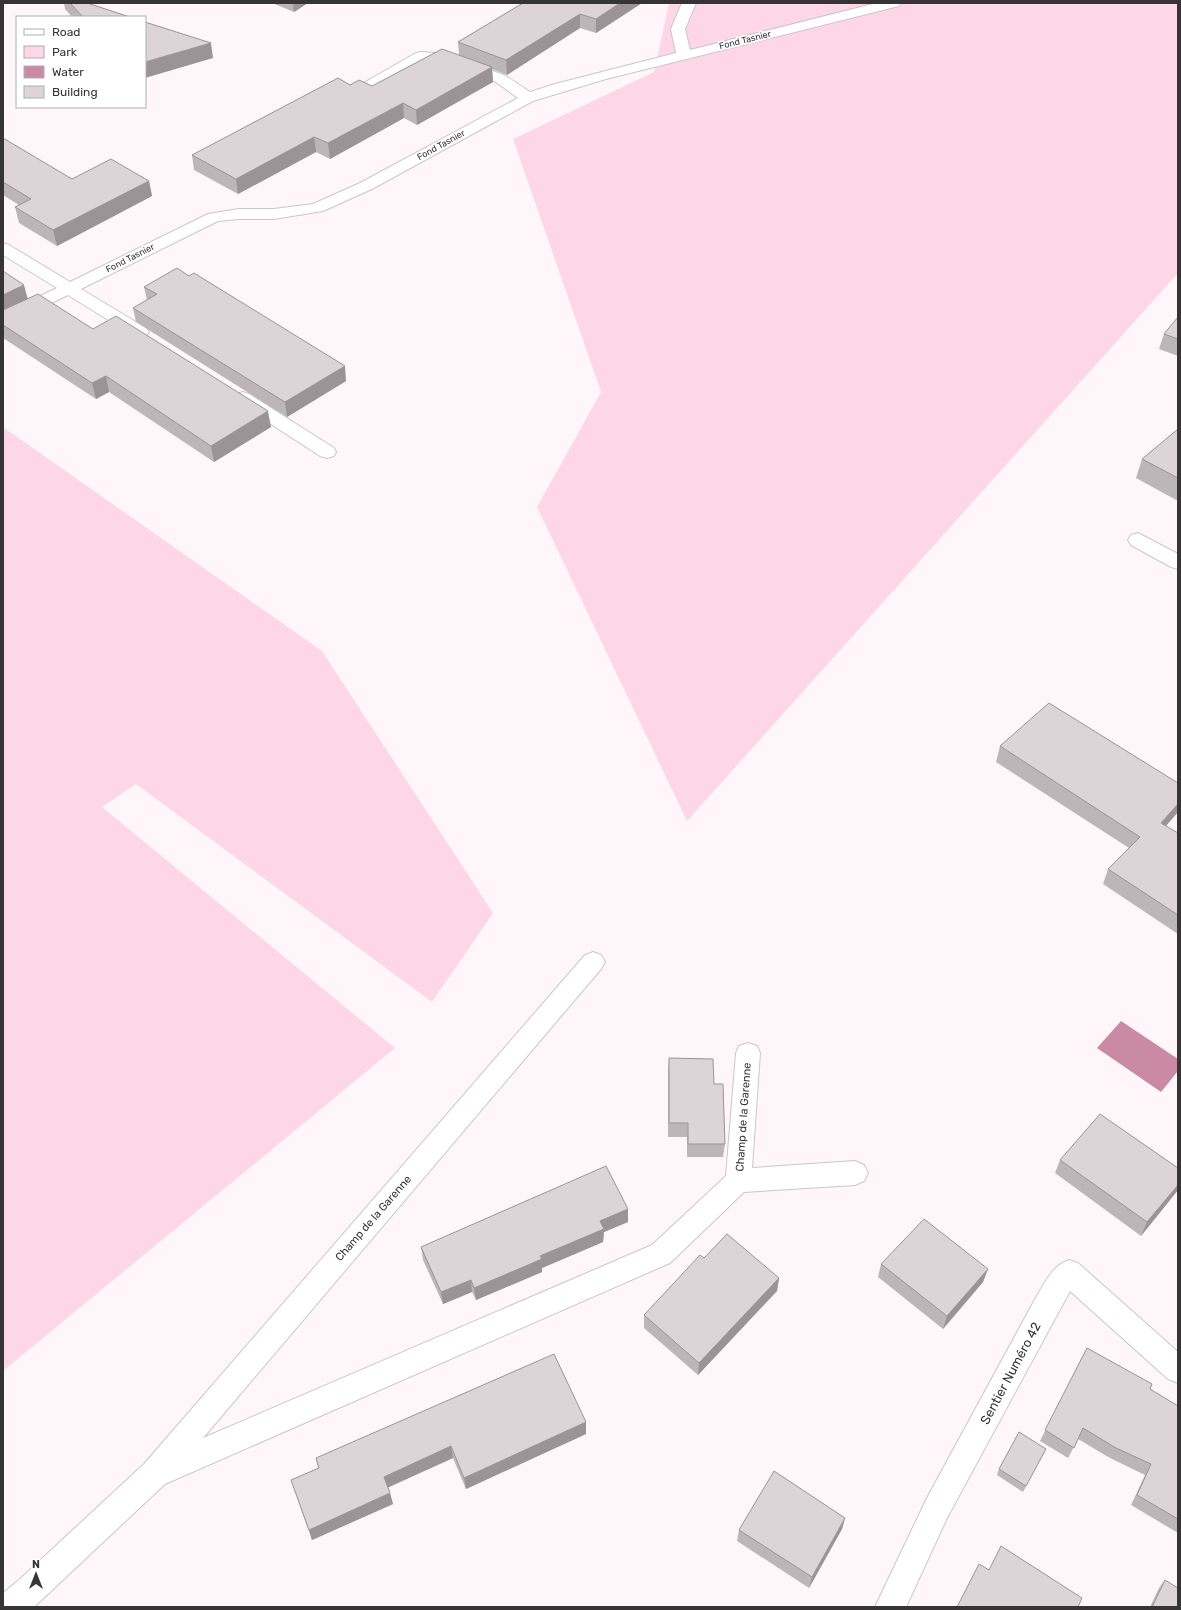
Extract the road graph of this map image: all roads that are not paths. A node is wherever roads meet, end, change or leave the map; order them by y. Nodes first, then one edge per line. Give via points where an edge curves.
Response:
1 (689, 3) edge
2 (894, 3) edge
3 (684, 55) junction
4 (365, 88) edge
5 (528, 98) junction
6 (3, 248) edge
7 (70, 289) junction
8 (3, 321) edge
9 (154, 342) edge
10 (227, 388) edge
11 (327, 452) dead end
12 (1138, 540) dead end
13 (1178, 562) edge
14 (593, 962) dead end
15 (748, 1053) dead end
16 (855, 1173) dead end
17 (738, 1181) junction
18 (1178, 1370) edge
19 (154, 1474) junction
20 (10, 1607) edge
21 (890, 1607) edge

1 - 3 street via 678,29
2 - 3 street, Fond Tasnier
3 - 5 street, Fond Tasnier via 560,87
4 - 5 street via 421,56 444,57 501,78
5 - 7 street, Fond Tasnier via 366,186 317,208 274,214 214,217
6 - 7 street
7 - 8 street, Fond Tasnier
7 - 9 street
10 - 11 street
12 - 13 street
14 - 19 street, Champ de la Garenne
15 - 17 street, Champ de la Garenne
16 - 17 street, Champ de la Garenne
17 - 19 street, Champ de la Garenne via 661,1254
18 - 21 street, Sentier Numéro 42 via 1069,1272 1044,1310 937,1508
19 - 20 street, Champ de la Garenne via 30,1592

